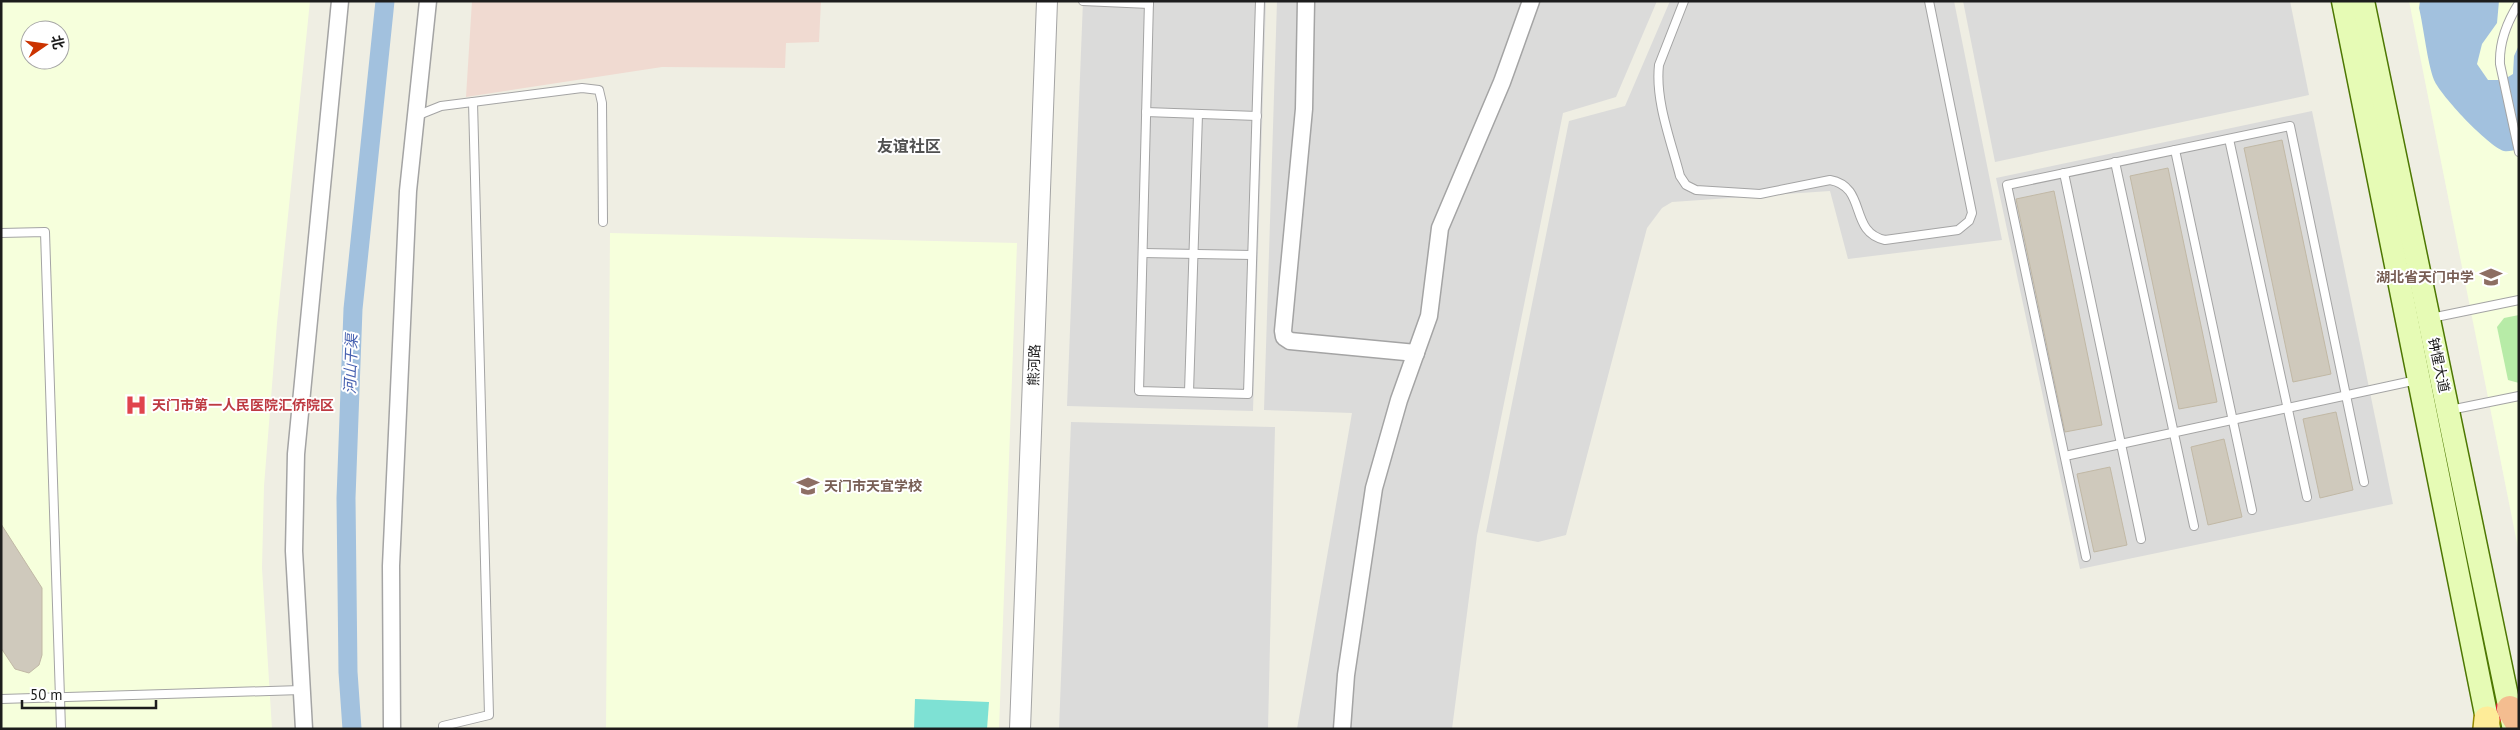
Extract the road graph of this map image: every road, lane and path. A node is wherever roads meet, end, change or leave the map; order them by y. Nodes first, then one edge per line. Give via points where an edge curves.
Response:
1 (340, 1) edge
2 (428, 1) edge
3 (1048, 1) edge
4 (1083, 1) edge
5 (1260, 1) edge
6 (1306, 1) edge
7 (1531, 1) edge
8 (1684, 1) edge
9 (1928, 1) edge
10 (2331, 1) edge
11 (2343, 1) edge
12 (2363, 1) edge
13 (2377, 1) edge
14 (1149, 3) edge
15 (2519, 3) edge
16 (473, 102) junction
17 (1146, 112) junction
18 (1198, 114) junction
19 (1257, 116) junction
20 (414, 117) junction
21 (2229, 139) junction
22 (2175, 150) junction
23 (2518, 150) edge
24 (2115, 162) junction
25 (2064, 173) junction
26 (603, 222) dead end
27 (1, 233) edge
28 (1142, 253) junction
29 (1193, 254) junction
30 (1252, 256) junction
31 (2519, 300) edge
32 (2436, 317) junction
33 (1416, 353) junction
34 (2414, 381) junction
35 (1189, 392) junction
36 (2346, 395) junction
37 (2519, 396) edge
38 (2288, 408) junction
39 (2454, 410) junction
40 (2232, 420) junction
41 (2172, 432) junction
42 (2120, 444) junction
43 (2065, 456) junction
44 (2364, 482) dead end
45 (2307, 497) dead end
46 (2252, 510) dead end
47 (2194, 526) dead end
48 (2141, 540) dead end
49 (2086, 557) dead end
50 (301, 690) junction
51 (60, 698) junction
52 (1, 699) edge
53 (2501, 723) edge
54 (61, 729) edge
55 (304, 729) edge
56 (392, 729) edge
57 (443, 729) edge
58 (1020, 729) edge
59 (1342, 729) edge

1 - 50 street via 296,454 294,551
2 - 20 street
3 - 58 street, 熊河路
4 - 14 lane
5 - 19 lane
6 - 33 street via 1304,108 1284,337 1290,341
7 - 33 street via 1502,82 1440,228 1429,316
8 - 9 lane via 1657,75 1680,176 1686,185 1696,190 1760,194 1830,180 1840,182 1854,196 1864,228 1876,238 1885,240 1958,230 1970,221 1972,213
10 - 34 main road
11 - 34 main road, 钟惺大道
12 - 32 main road, 钟惺大道
13 - 32 main road
14 - 17 lane
15 - 23 lane via 2504,31 2500,50
16 - 20 lane via 441,106
16 - 26 lane via 582,88 599,90 602,103
16 - 57 lane via 489,715 443,726
17 - 18 lane
17 - 28 lane
18 - 19 lane
18 - 29 lane
19 - 30 lane
20 - 56 street via 391,566
21 - 22 lane
21 - 36 lane via 2290,126
21 - 38 lane
22 - 24 lane
22 - 40 lane
24 - 25 lane
24 - 41 lane
25 - 42 lane
25 - 43 lane via 2007,185
27 - 51 lane via 45,232
28 - 29 lane
28 - 35 lane via 1139,392
29 - 30 lane
29 - 35 lane
30 - 35 lane via 1248,394
31 - 32 lane
32 - 39 main road
33 - 59 street via 1374,488 1346,675
34 - 36 lane
34 - 53 main road, 钟惺大道
36 - 38 lane
36 - 44 lane
37 - 39 lane
38 - 40 lane
38 - 45 lane
39 - 53 main road via 2510,647
40 - 41 lane
40 - 46 lane
41 - 42 lane
41 - 47 lane
42 - 43 lane
42 - 48 lane
43 - 49 lane
50 - 51 lane
50 - 55 street
51 - 52 lane
51 - 54 lane

